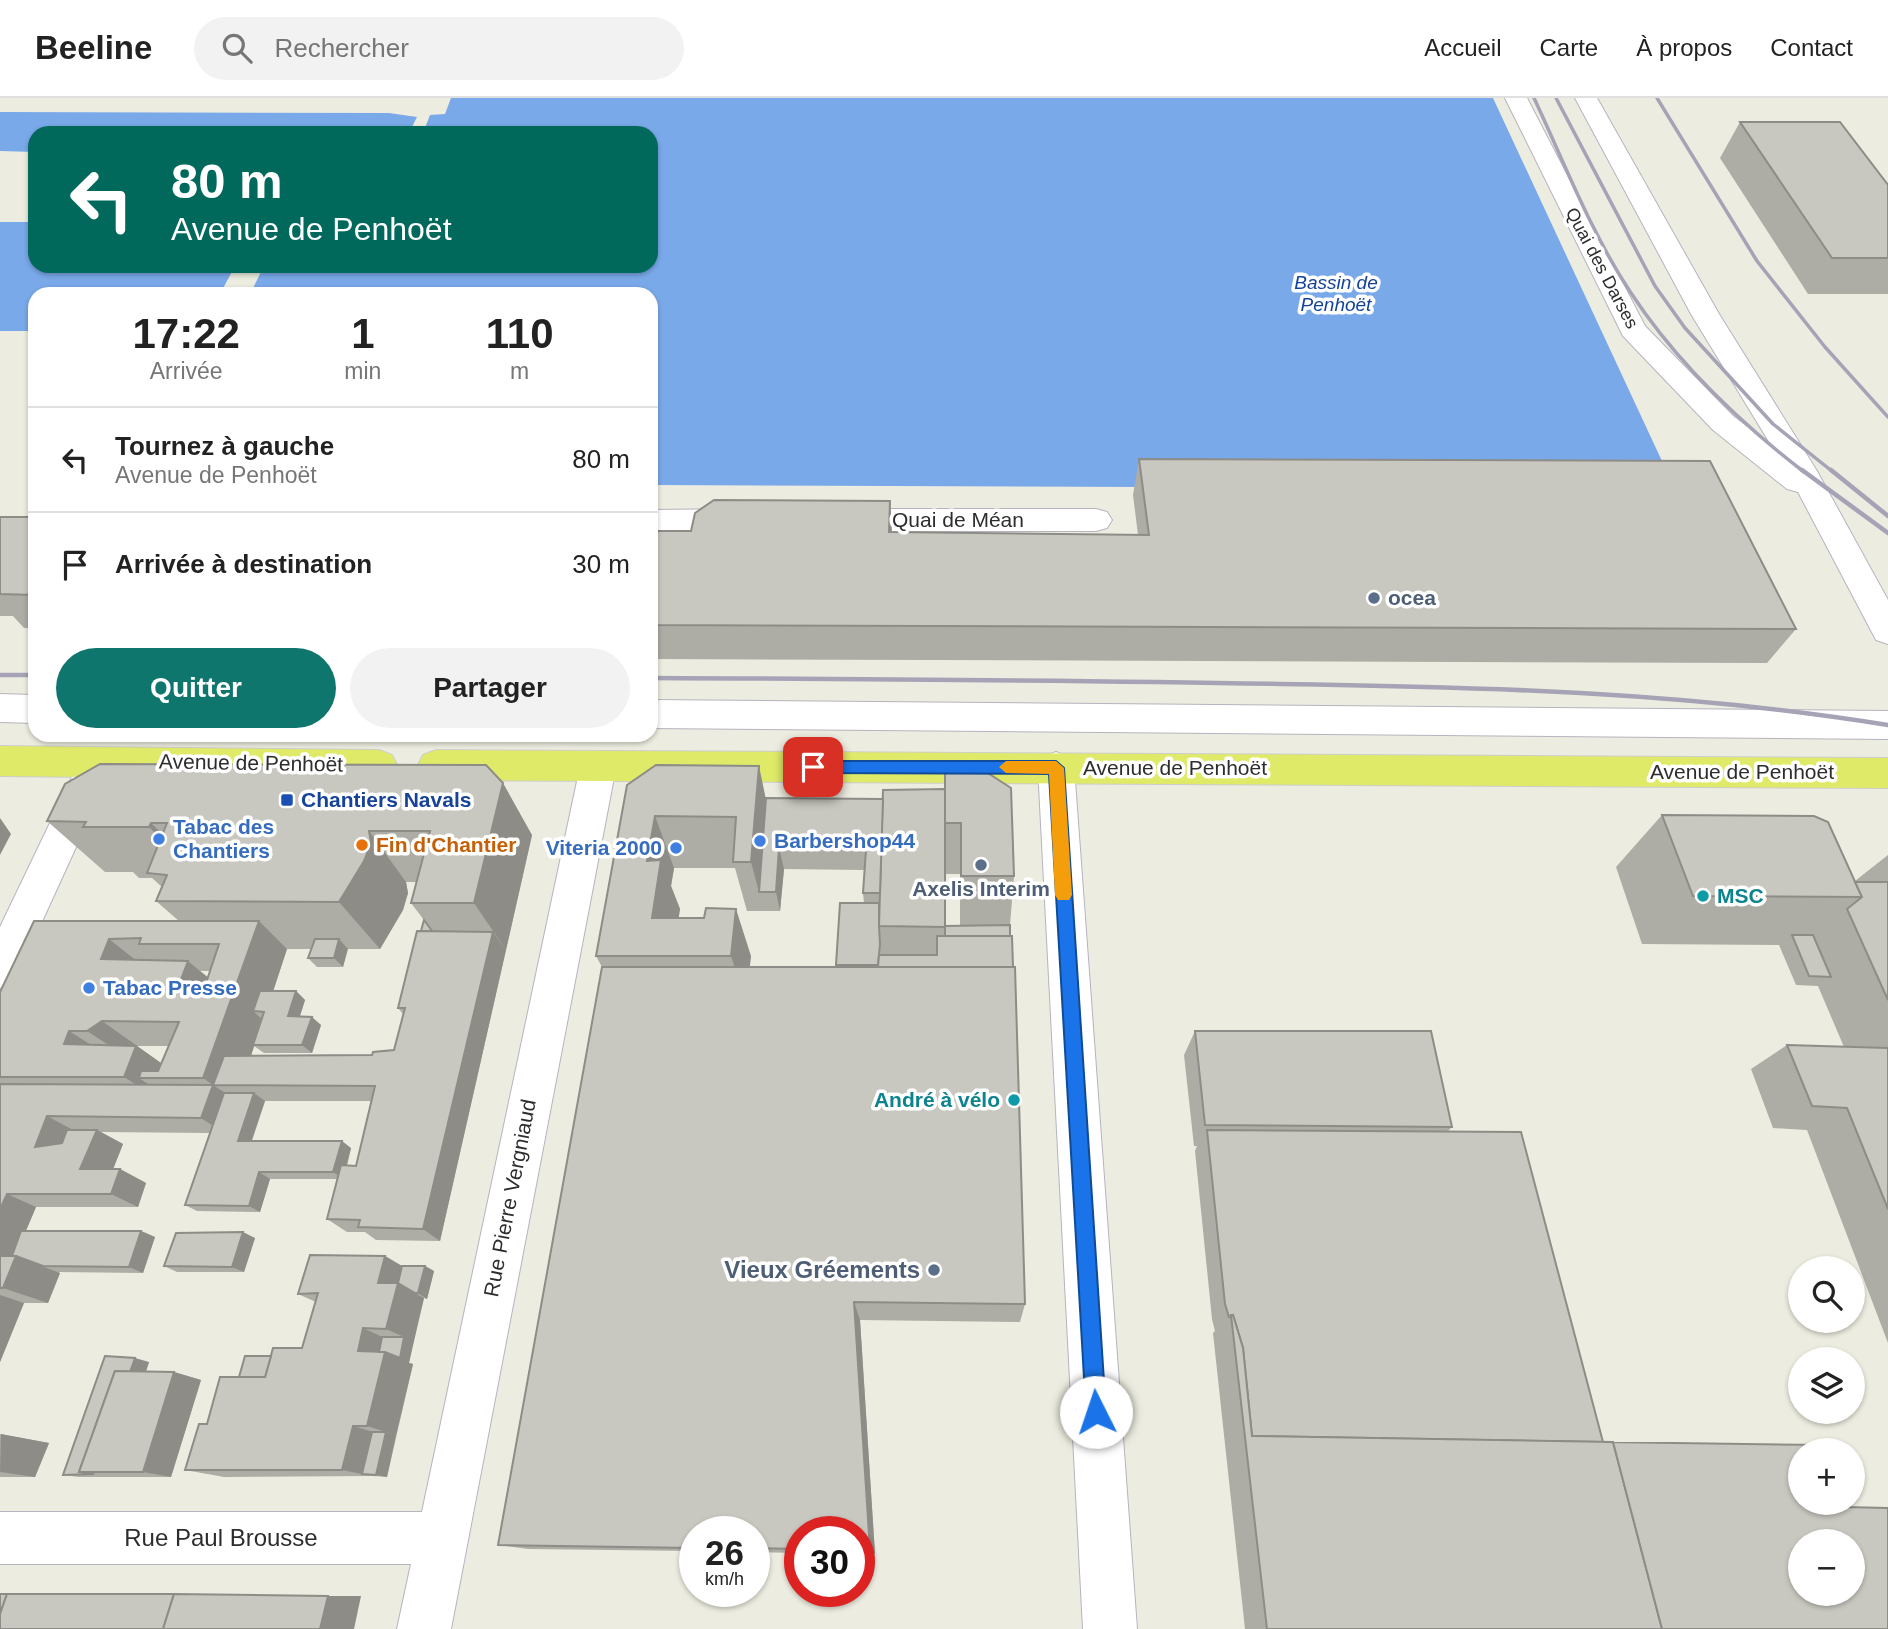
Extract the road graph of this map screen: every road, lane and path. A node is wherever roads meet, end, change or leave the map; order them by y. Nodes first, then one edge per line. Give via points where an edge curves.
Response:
1 (1516, 98) edge
2 (1595, 100) edge
3 (1816, 495) junction
4 (658, 520) edge
5 (1096, 520) dead end
6 (1888, 632) edge
7 (0, 708) edge
8 (28, 709) edge
9 (658, 714) edge
10 (1888, 725) edge
11 (0, 761) edge
12 (97, 762) junction
13 (598, 767) junction
14 (1056, 768) junction
15 (1888, 773) edge
16 (0, 970) edge
17 (0, 1538) edge
18 (441, 1538) junction
19 (424, 1629) edge
20 (1110, 1629) edge

1 - 3 street, Quai des Darses via 1633,330 1723,423
2 - 3 street, Quai des Darses via 1705,314
3 - 6 street, Quai des Darses
4 - 5 street, Quai de Méan
7 - 8 street
9 - 10 street
11 - 12 main road, Avenue de Penhoët
12 - 13 main road, Avenue de Penhoët
12 - 16 street
13 - 14 main road, Avenue de Penhoët
13 - 18 street, Rue Pierre Vergniaud
14 - 15 main road, Avenue de Penhoët
14 - 20 street
17 - 18 street, Rue Paul Brousse
18 - 19 street, Rue Pierre Vergniaud

